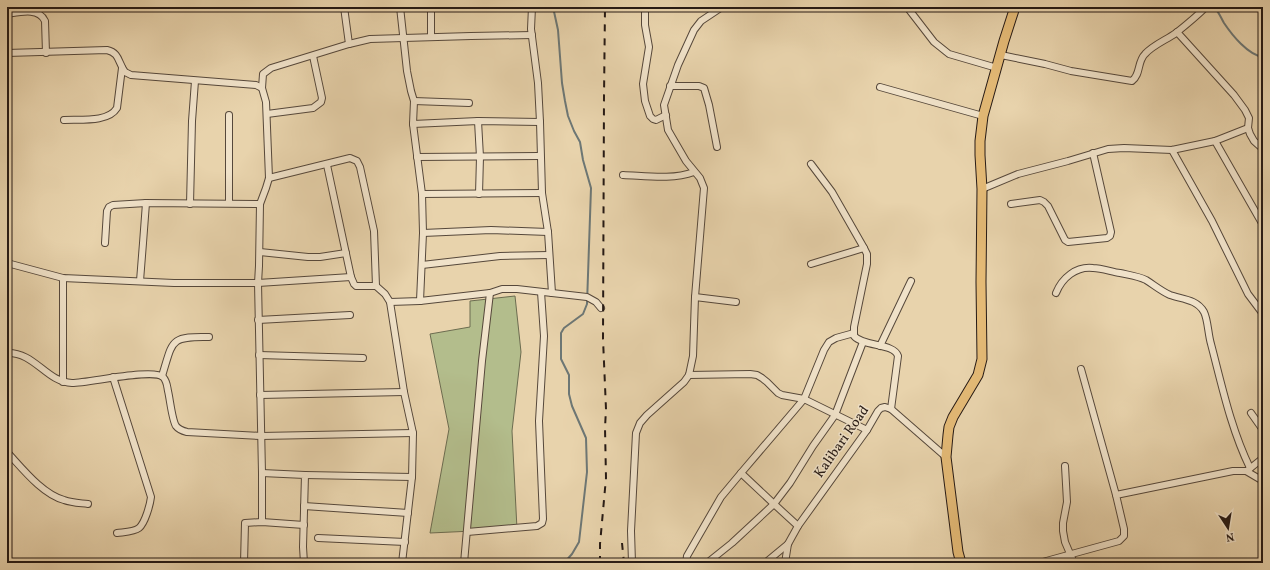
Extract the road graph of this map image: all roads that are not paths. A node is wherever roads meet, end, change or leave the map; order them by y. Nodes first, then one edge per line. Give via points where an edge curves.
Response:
1 (344, 7) edge
2 (400, 7) edge
3 (432, 7) edge
4 (532, 7) edge
5 (645, 7) edge
6 (722, 7) edge
7 (907, 7) edge
8 (1015, 7) edge
9 (1206, 7) edge
10 (22, 10) edge
11 (7, 14) edge
12 (1177, 32) junction
13 (532, 35) junction
14 (431, 37) junction
15 (404, 38) junction
16 (349, 44) junction
17 (7, 53) edge
18 (46, 53) junction
19 (1001, 55) junction
20 (313, 56) junction
21 (122, 68) junction
22 (997, 68) junction
23 (195, 81) junction
24 (670, 86) junction
25 (880, 87) dead end
26 (262, 88) junction
27 (414, 100) junction
28 (469, 104) dead end
29 (266, 114) junction
30 (229, 115) dead end
31 (666, 115) junction
32 (983, 116) junction
33 (64, 120) dead end
34 (478, 121) junction
35 (540, 122) junction
36 (413, 124) junction
37 (1248, 128) junction
38 (1215, 141) junction
39 (717, 147) dead end
40 (1263, 149) edge
41 (1172, 150) junction
42 (1093, 153) junction
43 (480, 156) junction
44 (540, 156) junction
45 (417, 157) junction
46 (327, 164) junction
47 (811, 164) dead end
48 (694, 172) junction
49 (623, 175) dead end
50 (268, 178) junction
51 (982, 189) junction
52 (542, 193) junction
53 (422, 194) junction
54 (480, 194) junction
55 (146, 203) junction
56 (229, 203) junction
57 (190, 204) junction
58 (260, 204) junction
59 (1011, 204) dead end
60 (1263, 226) edge
61 (548, 232) junction
62 (423, 233) junction
63 (105, 243) dead end
64 (864, 248) junction
65 (260, 252) junction
66 (346, 253) junction
67 (549, 255) junction
68 (7, 263) edge
69 (811, 264) dead end
70 (422, 265) junction
71 (351, 277) junction
72 (63, 278) junction
73 (911, 281) dead end
74 (140, 282) junction
75 (258, 283) junction
76 (376, 286) junction
77 (541, 292) junction
78 (490, 293) junction
79 (552, 293) junction
80 (1056, 293) dead end
81 (695, 297) junction
82 (390, 302) junction
83 (420, 302) junction
84 (736, 302) dead end
85 (1260, 306) edge
86 (601, 308) dead end
87 (1263, 314) edge
88 (350, 315) dead end
89 (258, 320) junction
90 (854, 333) junction
91 (209, 337) dead end
92 (863, 342) junction
93 (880, 346) junction
94 (7, 353) edge
95 (260, 355) junction
96 (363, 358) dead end
97 (1081, 370) dead end
98 (689, 375) junction
99 (162, 376) junction
100 (113, 377) junction
101 (63, 382) junction
102 (404, 392) junction
103 (260, 395) junction
104 (804, 399) junction
105 (891, 410) junction
106 (1251, 413) dead end
107 (835, 415) junction
108 (867, 430) junction
109 (1263, 430) edge
110 (413, 433) junction
111 (261, 436) junction
112 (7, 452) edge
113 (946, 457) junction
114 (1263, 458) edge
115 (1065, 466) dead end
116 (1248, 470) junction
117 (262, 473) junction
118 (741, 473) junction
119 (305, 475) junction
120 (412, 477) junction
121 (1263, 481) edge
122 (1116, 495) junction
123 (88, 504) dead end
124 (774, 504) junction
125 (304, 506) junction
126 (408, 512) junction
127 (262, 522) junction
128 (304, 525) junction
129 (798, 526) junction
130 (467, 532) junction
131 (117, 533) dead end
132 (318, 538) dead end
133 (405, 542) junction
134 (788, 544) junction
135 (1070, 554) junction
136 (244, 563) edge
137 (304, 563) edge
138 (402, 563) edge
139 (464, 563) edge
140 (632, 563) edge
141 (686, 563) edge
142 (707, 563) edge
143 (765, 563) edge
144 (785, 563) edge
145 (961, 563) edge
146 (1039, 563) edge
147 (1074, 563) edge

1 - 16 street
2 - 15 street
3 - 14 street
4 - 13 street
5 - 31 street via 649,47 643,84 645,101 653,119
6 - 24 street via 698,24
7 - 22 street via 934,42 948,54
8 - 19 highway
9 - 12 street
10 - 11 street
10 - 18 street via 43,16
12 - 19 street via 1144,55 1136,78 1132,81 1071,72
12 - 37 street via 1245,110
13 - 14 street
13 - 35 street
14 - 15 street
15 - 16 street via 370,39
15 - 27 street via 409,82
16 - 20 street
17 - 18 street
18 - 21 street via 108,50 116,54
19 - 22 highway
20 - 26 street via 266,71 263,74
20 - 29 street via 322,102 313,108
21 - 23 street via 131,75
21 - 33 street via 117,108 114,113 103,118
22 - 32 highway
23 - 26 street via 256,84
23 - 57 street
24 - 31 street via 664,105
24 - 39 street via 704,88
25 - 32 street
26 - 29 street
27 - 28 street
27 - 36 street
29 - 50 street
30 - 56 street
31 - 48 street via 668,130
32 - 51 highway via 980,155
34 - 35 street
34 - 36 street
34 - 43 street
35 - 44 street
36 - 45 street
37 - 38 street
37 - 40 street via 1254,140
38 - 41 street
38 - 60 street
41 - 42 street via 1116,148
41 - 85 street via 1212,221 1248,294
42 - 51 street via 1018,174
42 - 59 street via 1111,232 1107,238 1068,242 1044,202 1040,200
43 - 44 street
43 - 45 street
43 - 54 street
44 - 52 street
45 - 53 street
46 - 50 street
46 - 66 street
46 - 76 street via 350,158 359,164 374,231
47 - 64 street via 832,192
48 - 49 street via 674,177
48 - 81 street via 704,188
50 - 58 street
51 - 113 highway via 982,359 978,376 949,427
52 - 54 street
52 - 61 street
53 - 54 street
53 - 62 street
55 - 57 street
55 - 63 street via 109,207
55 - 74 street
56 - 57 street
56 - 58 street
58 - 65 street
61 - 62 street via 491,230
61 - 67 street
62 - 70 street
64 - 69 street
64 - 90 street via 867,264
65 - 66 street via 308,257
65 - 75 street
66 - 71 street
67 - 70 street via 500,256
67 - 79 street
68 - 72 street
70 - 83 street
71 - 75 street
71 - 76 street via 356,286
72 - 74 street
72 - 101 street
73 - 93 street
74 - 75 street
75 - 89 street
76 - 82 street
77 - 78 street via 517,289
77 - 79 street
77 - 130 street via 544,336 539,422 542,523 537,526
78 - 83 street
78 - 130 street
79 - 86 street via 587,297
80 - 116 street via 1062,281 1073,272 1094,268 1138,277 1171,295 1199,305 1204,312 1209,338
81 - 84 street
81 - 98 street via 693,356
82 - 83 street
82 - 102 street
85 - 87 street
88 - 89 street
89 - 95 street
90 - 92 street via 856,338
90 - 104 street via 829,342
91 - 99 street via 186,338 174,343 170,348
92 - 93 street
92 - 107 street
93 - 105 street via 893,350 898,356
94 - 101 street via 24,356
95 - 96 street
95 - 103 street
97 - 122 street
98 - 104 street via 757,375 778,393
98 - 140 street via 647,415 636,433
99 - 100 street via 155,374
99 - 111 street via 167,381 173,418 178,428 187,432
100 - 101 street
100 - 131 street via 151,497 140,528
102 - 103 street
102 - 110 street
103 - 111 street
104 - 107 street
104 - 118 street
105 - 108 street, Kalibari Road via 881,408
105 - 113 street, Kalibari Road
106 - 109 street
107 - 108 street
107 - 124 street
108 - 129 street, Kalibari Road
110 - 111 street
110 - 120 street
111 - 117 street
112 - 123 street via 49,493 62,500
113 - 145 highway
114 - 116 street
115 - 135 street via 1067,502 1063,531
116 - 121 street
116 - 122 street
117 - 119 street
117 - 127 street
118 - 124 street
118 - 141 street via 721,497 687,556
119 - 120 street
119 - 125 street
120 - 126 street
122 - 135 street via 1124,536 1119,540
124 - 129 street
124 - 142 street
125 - 126 street
125 - 128 street
126 - 133 street
127 - 128 street
127 - 136 street via 245,523
128 - 137 street
129 - 134 street, Kalibari Road
130 - 139 street
132 - 133 street
133 - 138 street
134 - 143 street
134 - 144 street, Kalibari Road
135 - 146 street
135 - 147 street

